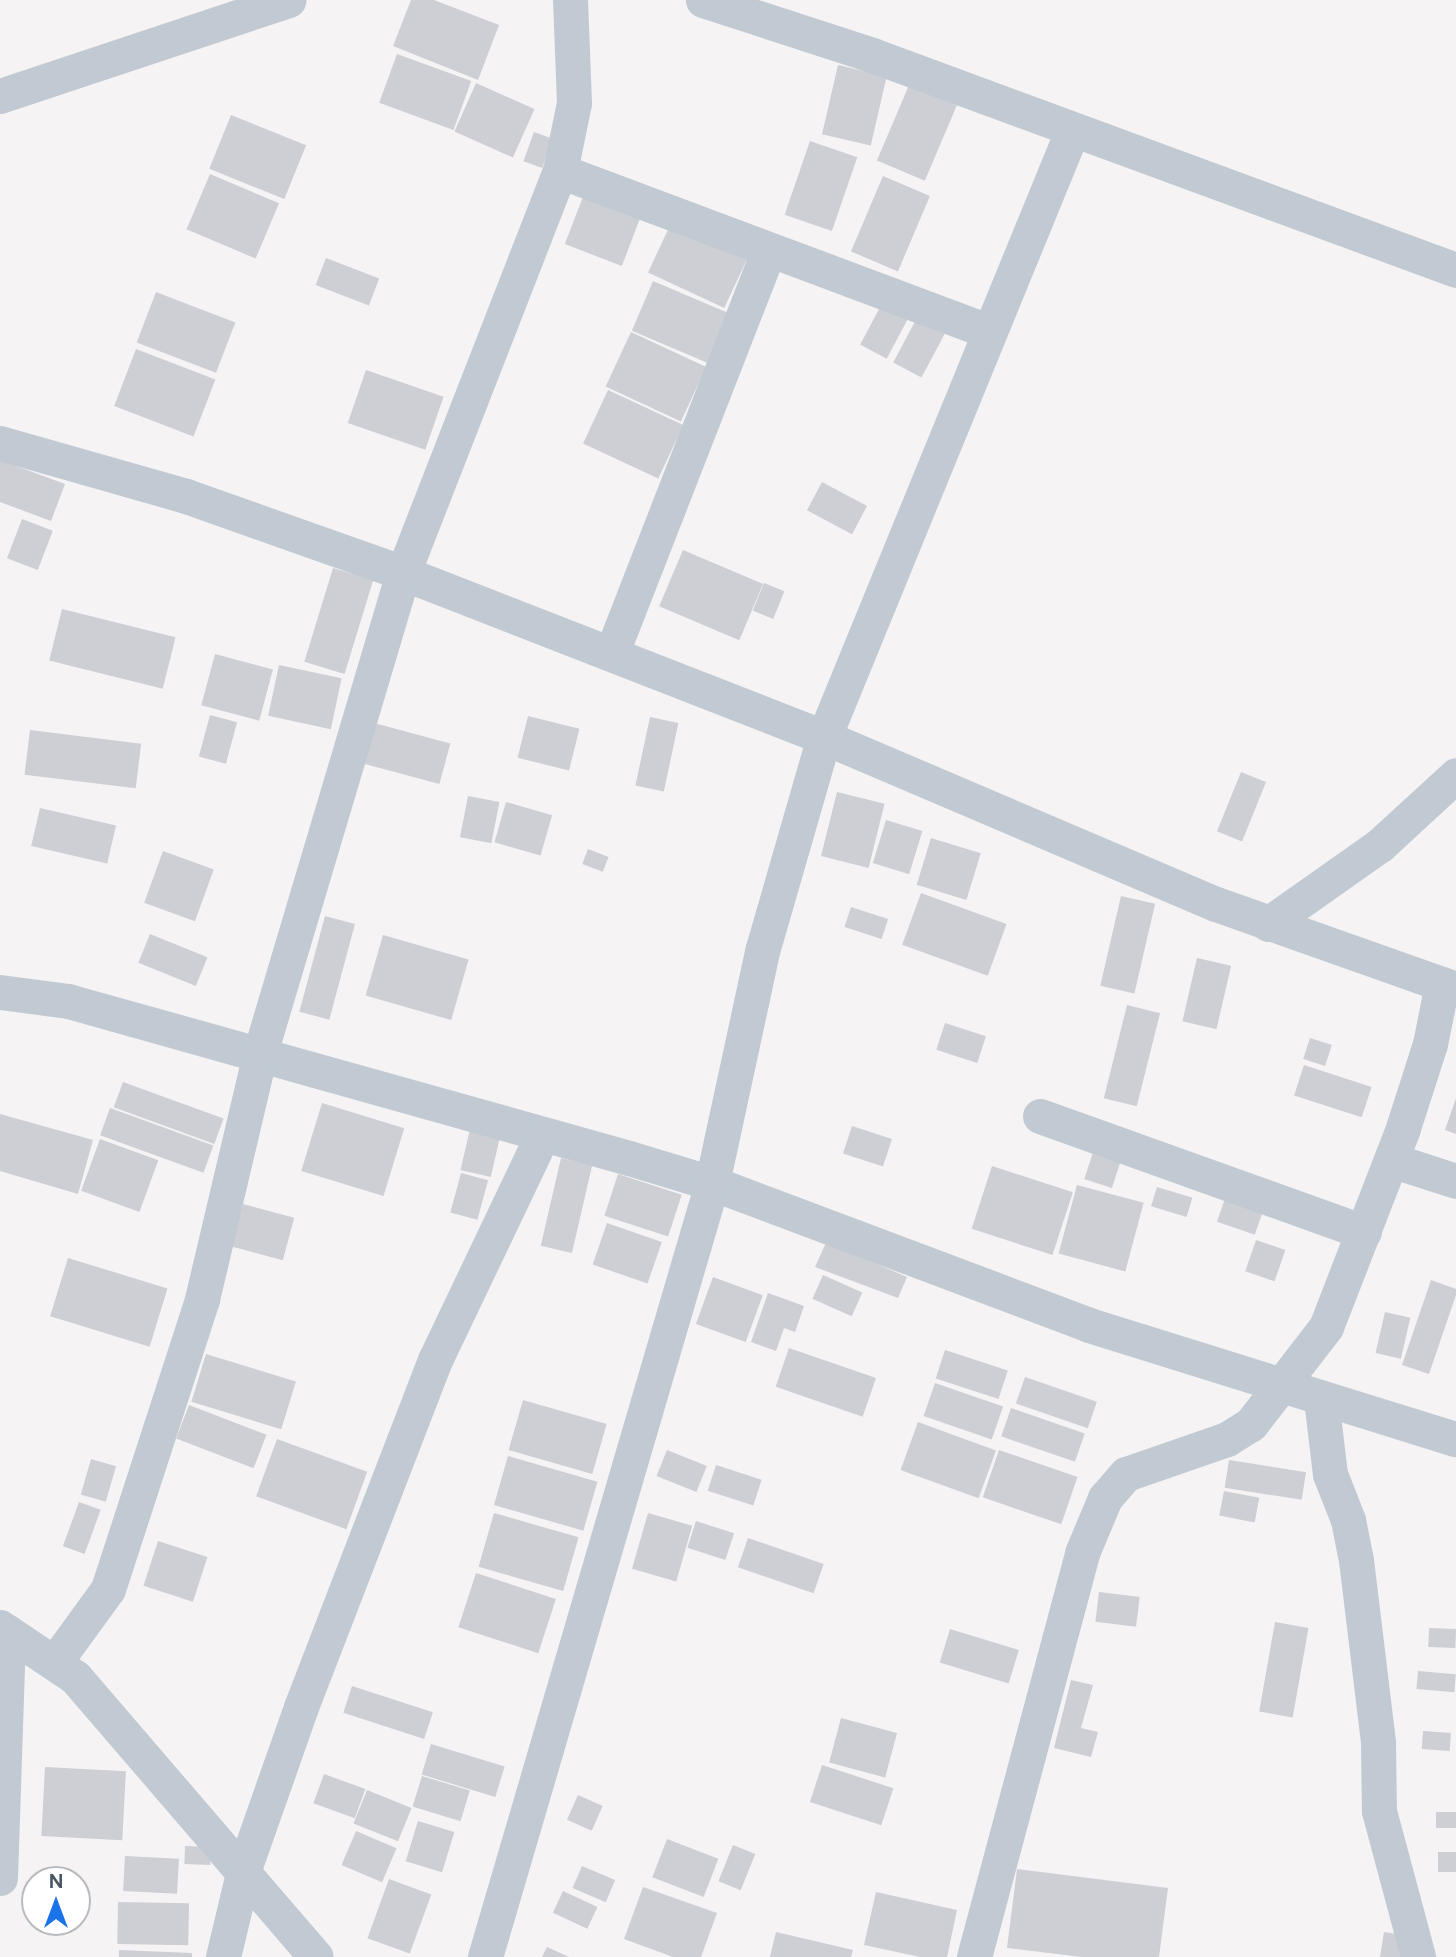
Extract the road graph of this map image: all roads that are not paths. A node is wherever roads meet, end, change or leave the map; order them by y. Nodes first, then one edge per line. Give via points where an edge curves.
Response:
1 (288, 0) edge
2 (570, 0) edge
3 (703, 0) edge
4 (0, 96) edge
5 (1072, 131) junction
6 (560, 171) junction
7 (768, 251) junction
8 (1456, 270) edge
9 (988, 331) junction
10 (0, 443) edge
11 (403, 573) junction
12 (612, 652) junction
13 (824, 737) junction
14 (1456, 775) edge
15 (1268, 923) junction
16 (1449, 986) edge
17 (0, 992) edge
18 (260, 1053) junction
19 (1040, 1116) dead end
20 (543, 1134) junction
21 (1391, 1160) junction
22 (1456, 1181) edge
23 (712, 1183) junction
24 (1364, 1232) junction
25 (1282, 1387) junction
26 (1321, 1399) junction
27 (1456, 1439) edge
28 (4, 1629) edge
29 (55, 1661) junction
30 (244, 1869) junction
31 (0, 1878) edge
32 (223, 1957) edge
33 (316, 1957) edge
34 (485, 1957) edge
35 (974, 1957) edge
36 (1418, 1957) edge

1 - 4 street
2 - 6 street via 574,103
3 - 5 street via 872,55
5 - 8 street
5 - 9 street
6 - 7 street
6 - 11 street
7 - 9 street
7 - 12 street
9 - 13 street
10 - 11 street via 186,496
11 - 12 street
11 - 18 street
12 - 13 street
13 - 15 street
13 - 23 street via 763,948
14 - 15 street via 1380,845
15 - 16 street
16 - 21 street
17 - 18 street via 68,1001
18 - 20 street
18 - 29 street via 202,1299 108,1590
19 - 24 street
20 - 23 street
20 - 30 street via 435,1360
21 - 22 street
21 - 24 street
23 - 25 street via 1089,1325
23 - 34 street
24 - 25 street via 1332,1316
25 - 26 street
25 - 35 street via 1251,1424 1227,1439 1126,1474 1105,1498 1083,1553
26 - 27 street
26 - 36 street via 1331,1474 1356,1560 1378,1743 1379,1811
28 - 29 street
28 - 31 street
29 - 30 street via 117,1723
30 - 32 street
30 - 33 street

